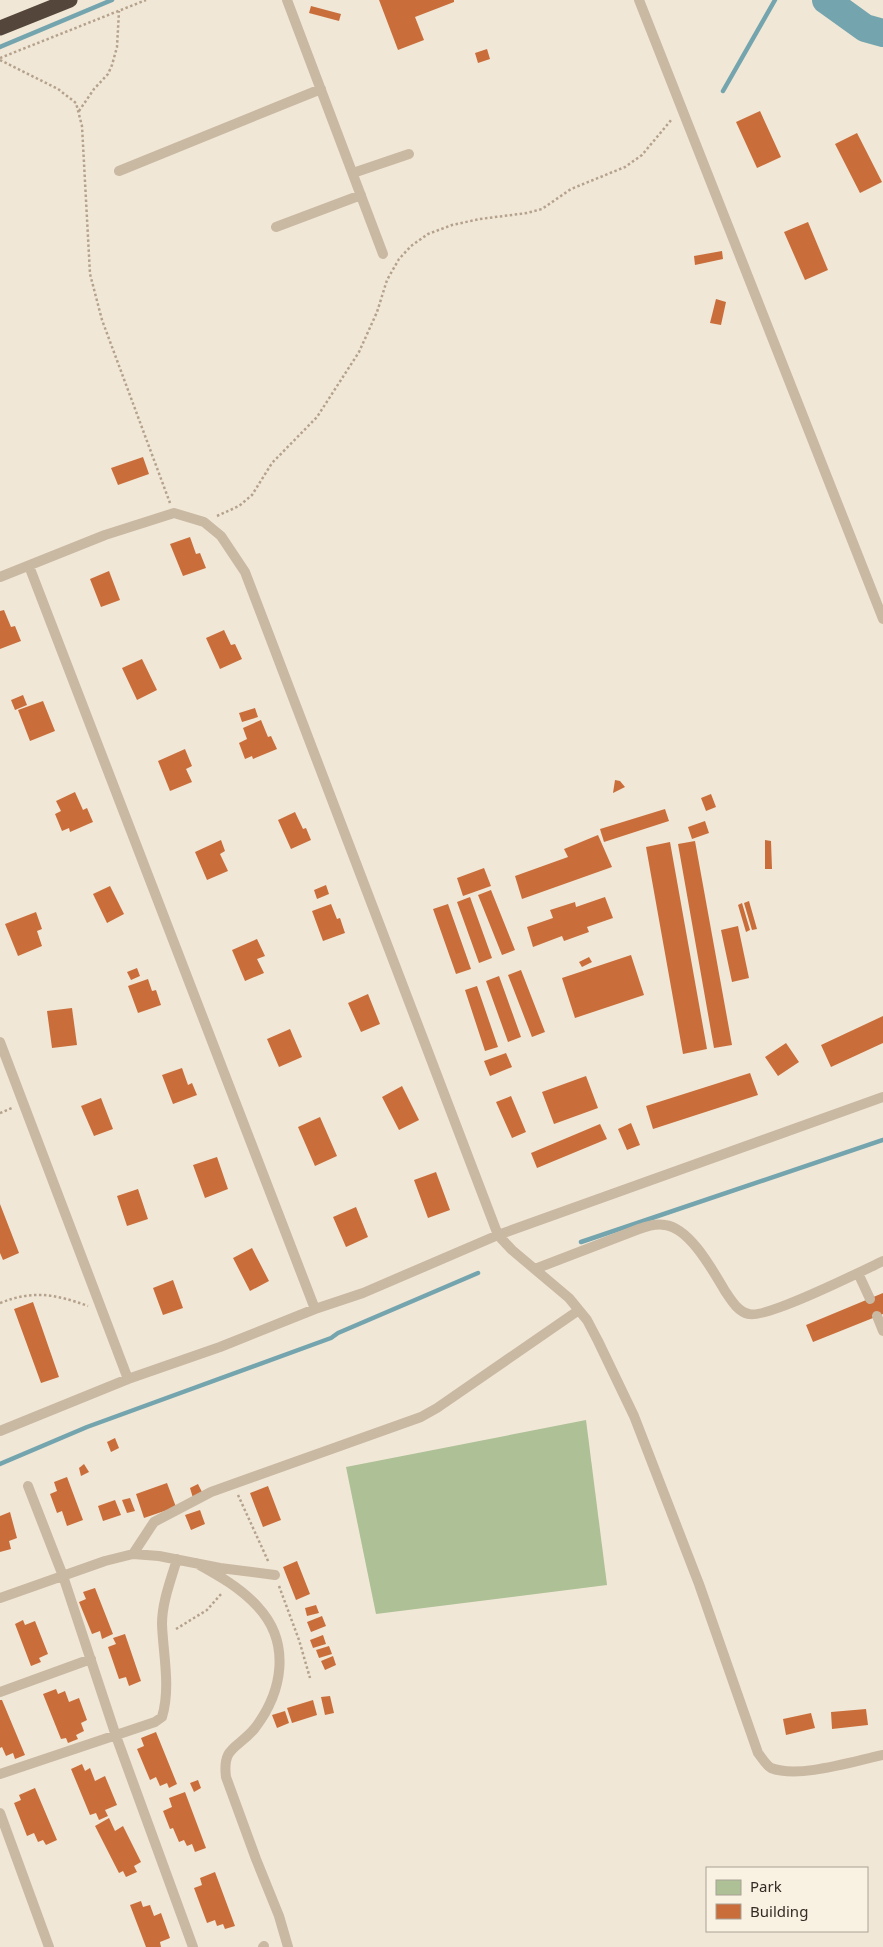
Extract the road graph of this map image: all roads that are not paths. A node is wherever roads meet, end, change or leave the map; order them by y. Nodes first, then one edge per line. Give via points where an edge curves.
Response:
1 (70, 0) edge
2 (287, 0) edge
3 (639, 0) edge
4 (0, 28) edge
5 (321, 89) junction
6 (409, 154) dead end
7 (119, 171) dead end
8 (353, 173) junction
9 (361, 195) junction
10 (276, 227) dead end
11 (383, 254) dead end
12 (29, 566) junction
13 (0, 576) edge
14 (883, 619) edge
15 (0, 1042) edge
16 (883, 1097) edge
17 (498, 1235) junction
18 (883, 1261) edge
19 (535, 1269) junction
20 (858, 1273) junction
21 (870, 1299) dead end
22 (314, 1309) junction
23 (579, 1310) junction
24 (877, 1316) dead end
25 (883, 1330) edge
26 (128, 1379) junction
27 (0, 1431) edge
28 (28, 1486) dead end
29 (133, 1554) junction
30 (177, 1559) junction
31 (196, 1563) junction
32 (275, 1575) dead end
33 (63, 1576) junction
34 (0, 1598) edge
35 (91, 1659) junction
36 (0, 1692) edge
37 (116, 1736) junction
38 (883, 1755) edge
39 (0, 1774) edge
40 (0, 1813) edge
41 (49, 1947) edge
42 (193, 1947) edge
43 (288, 1947) edge

1 - 4 highway
2 - 5 lane
3 - 14 lane
5 - 7 lane
5 - 8 lane
6 - 8 lane
8 - 9 lane
9 - 10 lane
9 - 11 lane
12 - 13 lane
12 - 17 lane via 105,535 174,513 204,522 221,536 245,572
12 - 22 lane
15 - 26 lane
16 - 17 lane
17 - 19 lane
17 - 22 lane via 363,1292
18 - 20 lane
19 - 20 lane via 656,1224 675,1228 686,1236 732,1301 750,1315 789,1303
19 - 23 lane
20 - 21 lane
22 - 26 lane
23 - 29 lane via 421,1417 211,1492 161,1517 149,1528
23 - 38 lane via 634,1416 699,1584 758,1753 769,1767 805,1772
24 - 25 lane
26 - 27 lane
28 - 33 lane
29 - 30 lane
29 - 33 lane
30 - 31 lane
30 - 37 lane via 164,1608 165,1692 162,1717
31 - 32 lane
31 - 43 lane via 257,1605 277,1637 281,1656 280,1676 268,1706 254,1729 228,1753 225,1766 226,1777
33 - 34 lane
33 - 35 lane
35 - 36 lane
35 - 37 lane
37 - 39 lane
37 - 42 lane
40 - 41 lane

